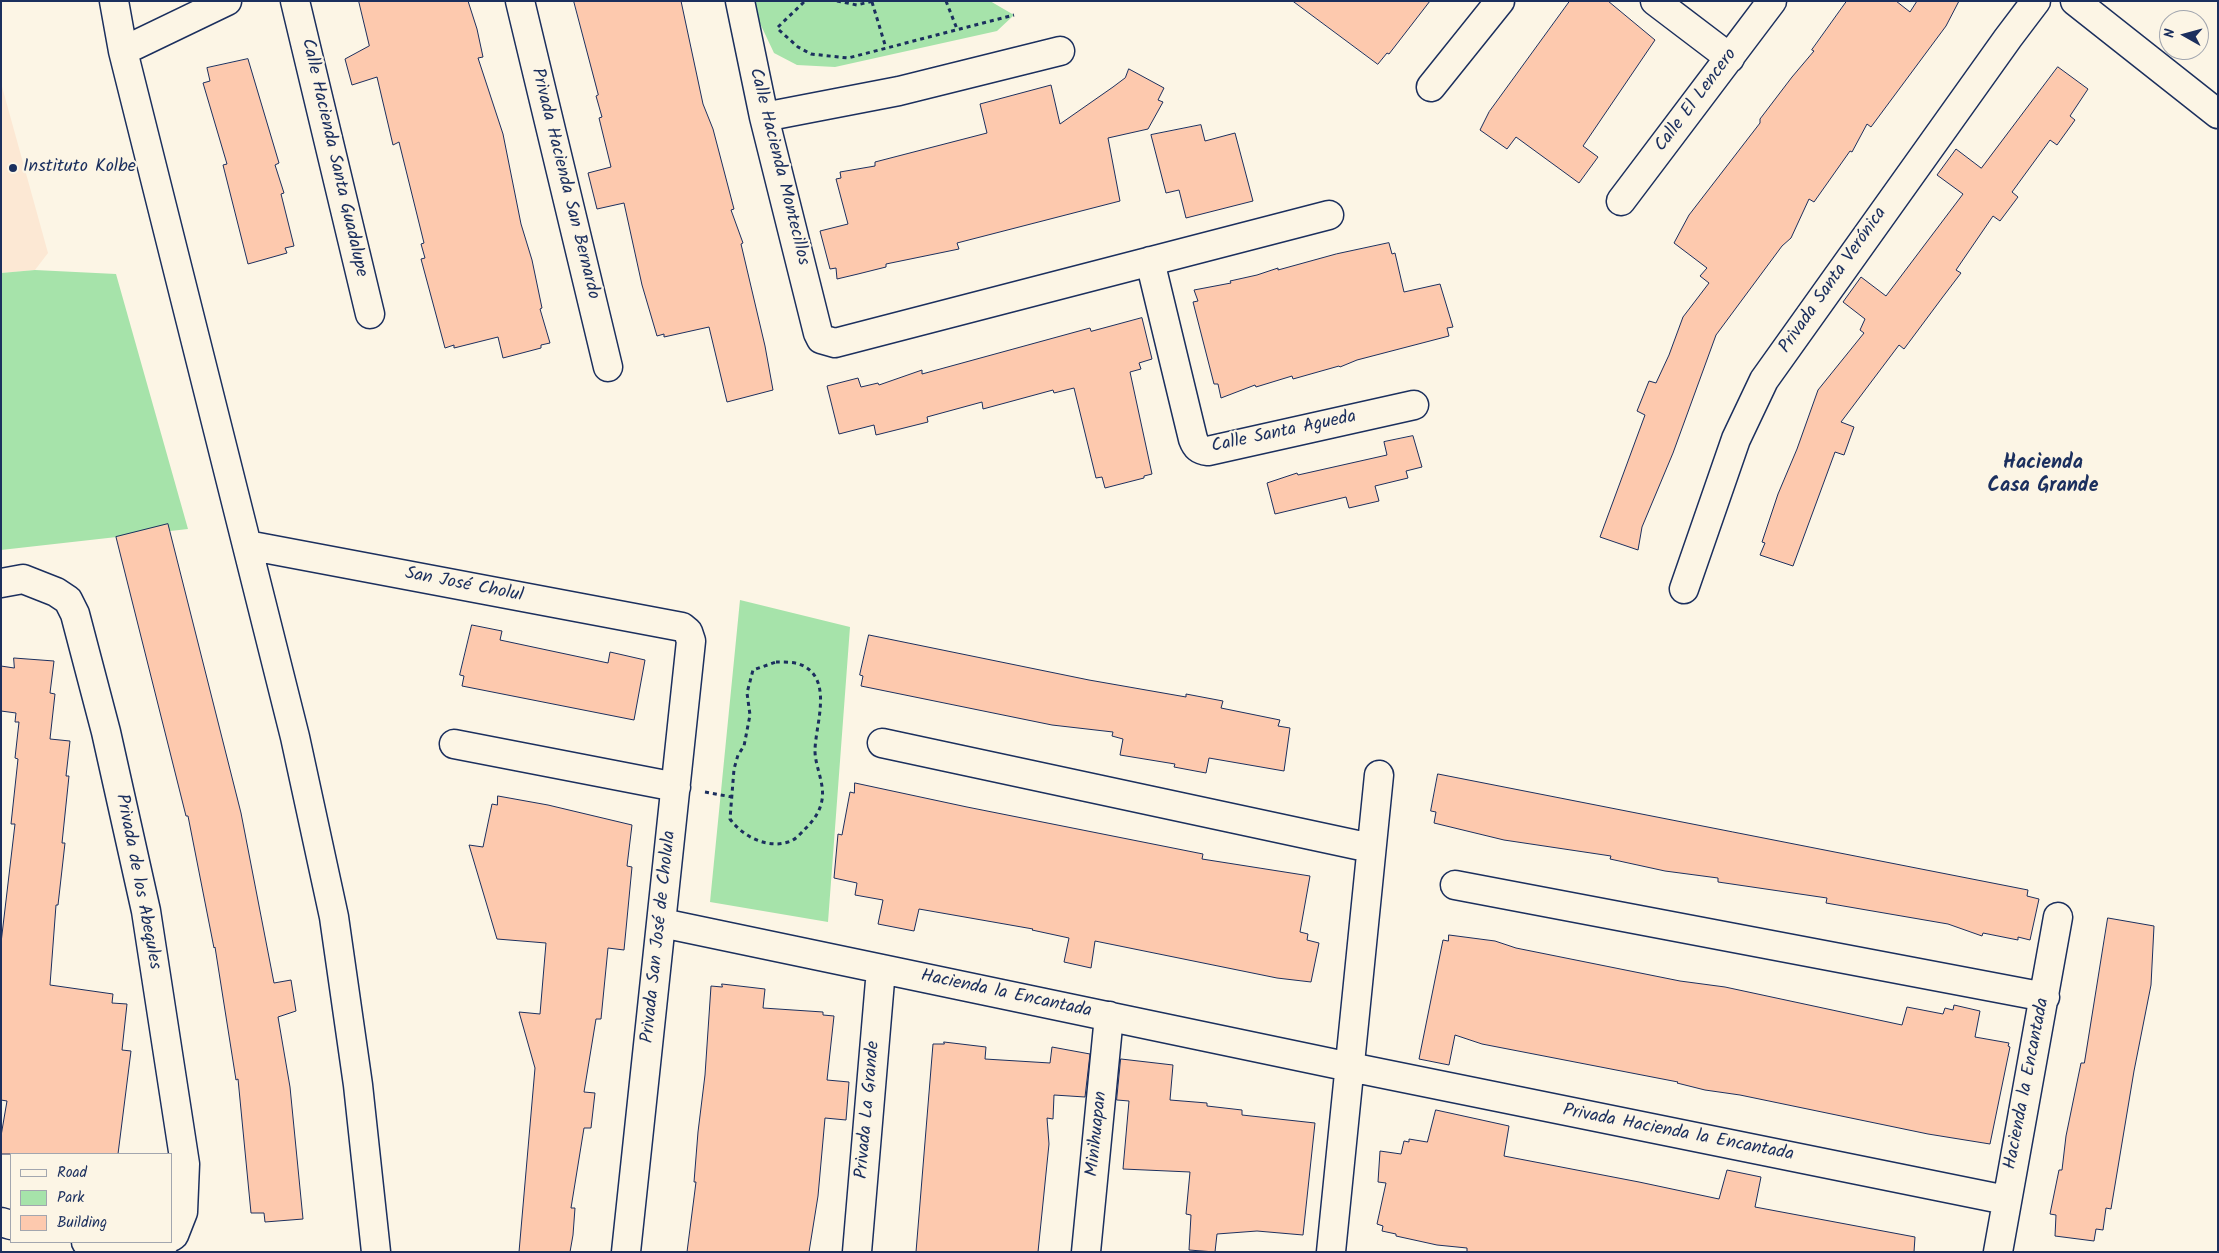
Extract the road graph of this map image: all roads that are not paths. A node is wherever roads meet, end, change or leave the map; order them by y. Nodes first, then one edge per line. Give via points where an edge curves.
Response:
1 (114, 1) edge
2 (227, 1) edge
3 (295, 1) edge
4 (520, 1) edge
5 (740, 1) edge
6 (1500, 1) edge
7 (1655, 1) edge
8 (1772, 1) edge
9 (2036, 1) edge
10 (2075, 1) edge
11 (123, 50) junction
12 (1060, 51) dead end
13 (1730, 58) junction
14 (1431, 87) dead end
15 (2216, 109) edge
16 (764, 117) junction
17 (1620, 201) dead end
18 (1329, 215) dead end
19 (1150, 261) junction
20 (370, 314) dead end
21 (608, 367) dead end
22 (1414, 405) dead end
23 (247, 545) junction
24 (1, 583) edge
25 (1684, 589) dead end
26 (682, 627) joint
27 (882, 743) dead end
28 (454, 744) dead end
29 (1379, 775) dead end
30 (676, 787) junction
31 (1371, 848) junction
32 (1455, 885) dead end
33 (2058, 916) dead end
34 (662, 923) junction
35 (881, 969) junction
36 (2045, 998) junction
37 (1109, 1016) junction
38 (1350, 1067) junction
39 (2006, 1200) junction
40 (172, 1236) edge
41 (91, 1243) edge
42 (164, 1243) edge
43 (376, 1252) edge
44 (626, 1252) edge
45 (857, 1252) edge
46 (1086, 1252) edge
47 (1331, 1252) edge
48 (1998, 1252) edge

1 - 11 street
2 - 11 street
3 - 20 street, Calle Hacienda Santa Guadalupe
4 - 21 street, Privada Hacienda San Bernardo
5 - 16 street, Calle Hacienda Montecillos
6 - 14 street
7 - 13 street
8 - 13 street, Calle El Lencero
9 - 25 street, Privada Santa Verónica via 1764,380 1736,439
10 - 15 street
11 - 23 street
12 - 16 street via 899,91
13 - 17 street, Calle El Lencero
16 - 19 street, Calle Hacienda Montecillos via 821,339 835,343
18 - 19 street
19 - 22 street, Calle Santa Agueda via 1196,447 1218,449
23 - 26 street, San José Cholul
23 - 43 street via 295,737 334,917 358,1085
24 - 40 street, Privada de los Abequles via 23,579 68,600 75,614 106,732 146,911 185,1164 183,1212
26 - 30 street, Privada San José de Cholula via 691,640
27 - 31 street
28 - 30 street
29 - 31 street
30 - 34 street, Privada San José de Cholula
31 - 38 street
32 - 36 street
33 - 36 street, Hacienda la Encantada
34 - 35 street, Hacienda la Encantada
34 - 44 street, Privada San José de Cholula
35 - 37 street, Hacienda la Encantada
35 - 45 street, Privada La Grande
36 - 39 street, Hacienda la Encantada
37 - 38 street, Hacienda la Encantada
37 - 46 street, Minihuapan
38 - 39 street, Privada Hacienda la Encantada
38 - 47 street
39 - 48 street, Hacienda la Encantada
41 - 42 street via 130,1251 157,1248

